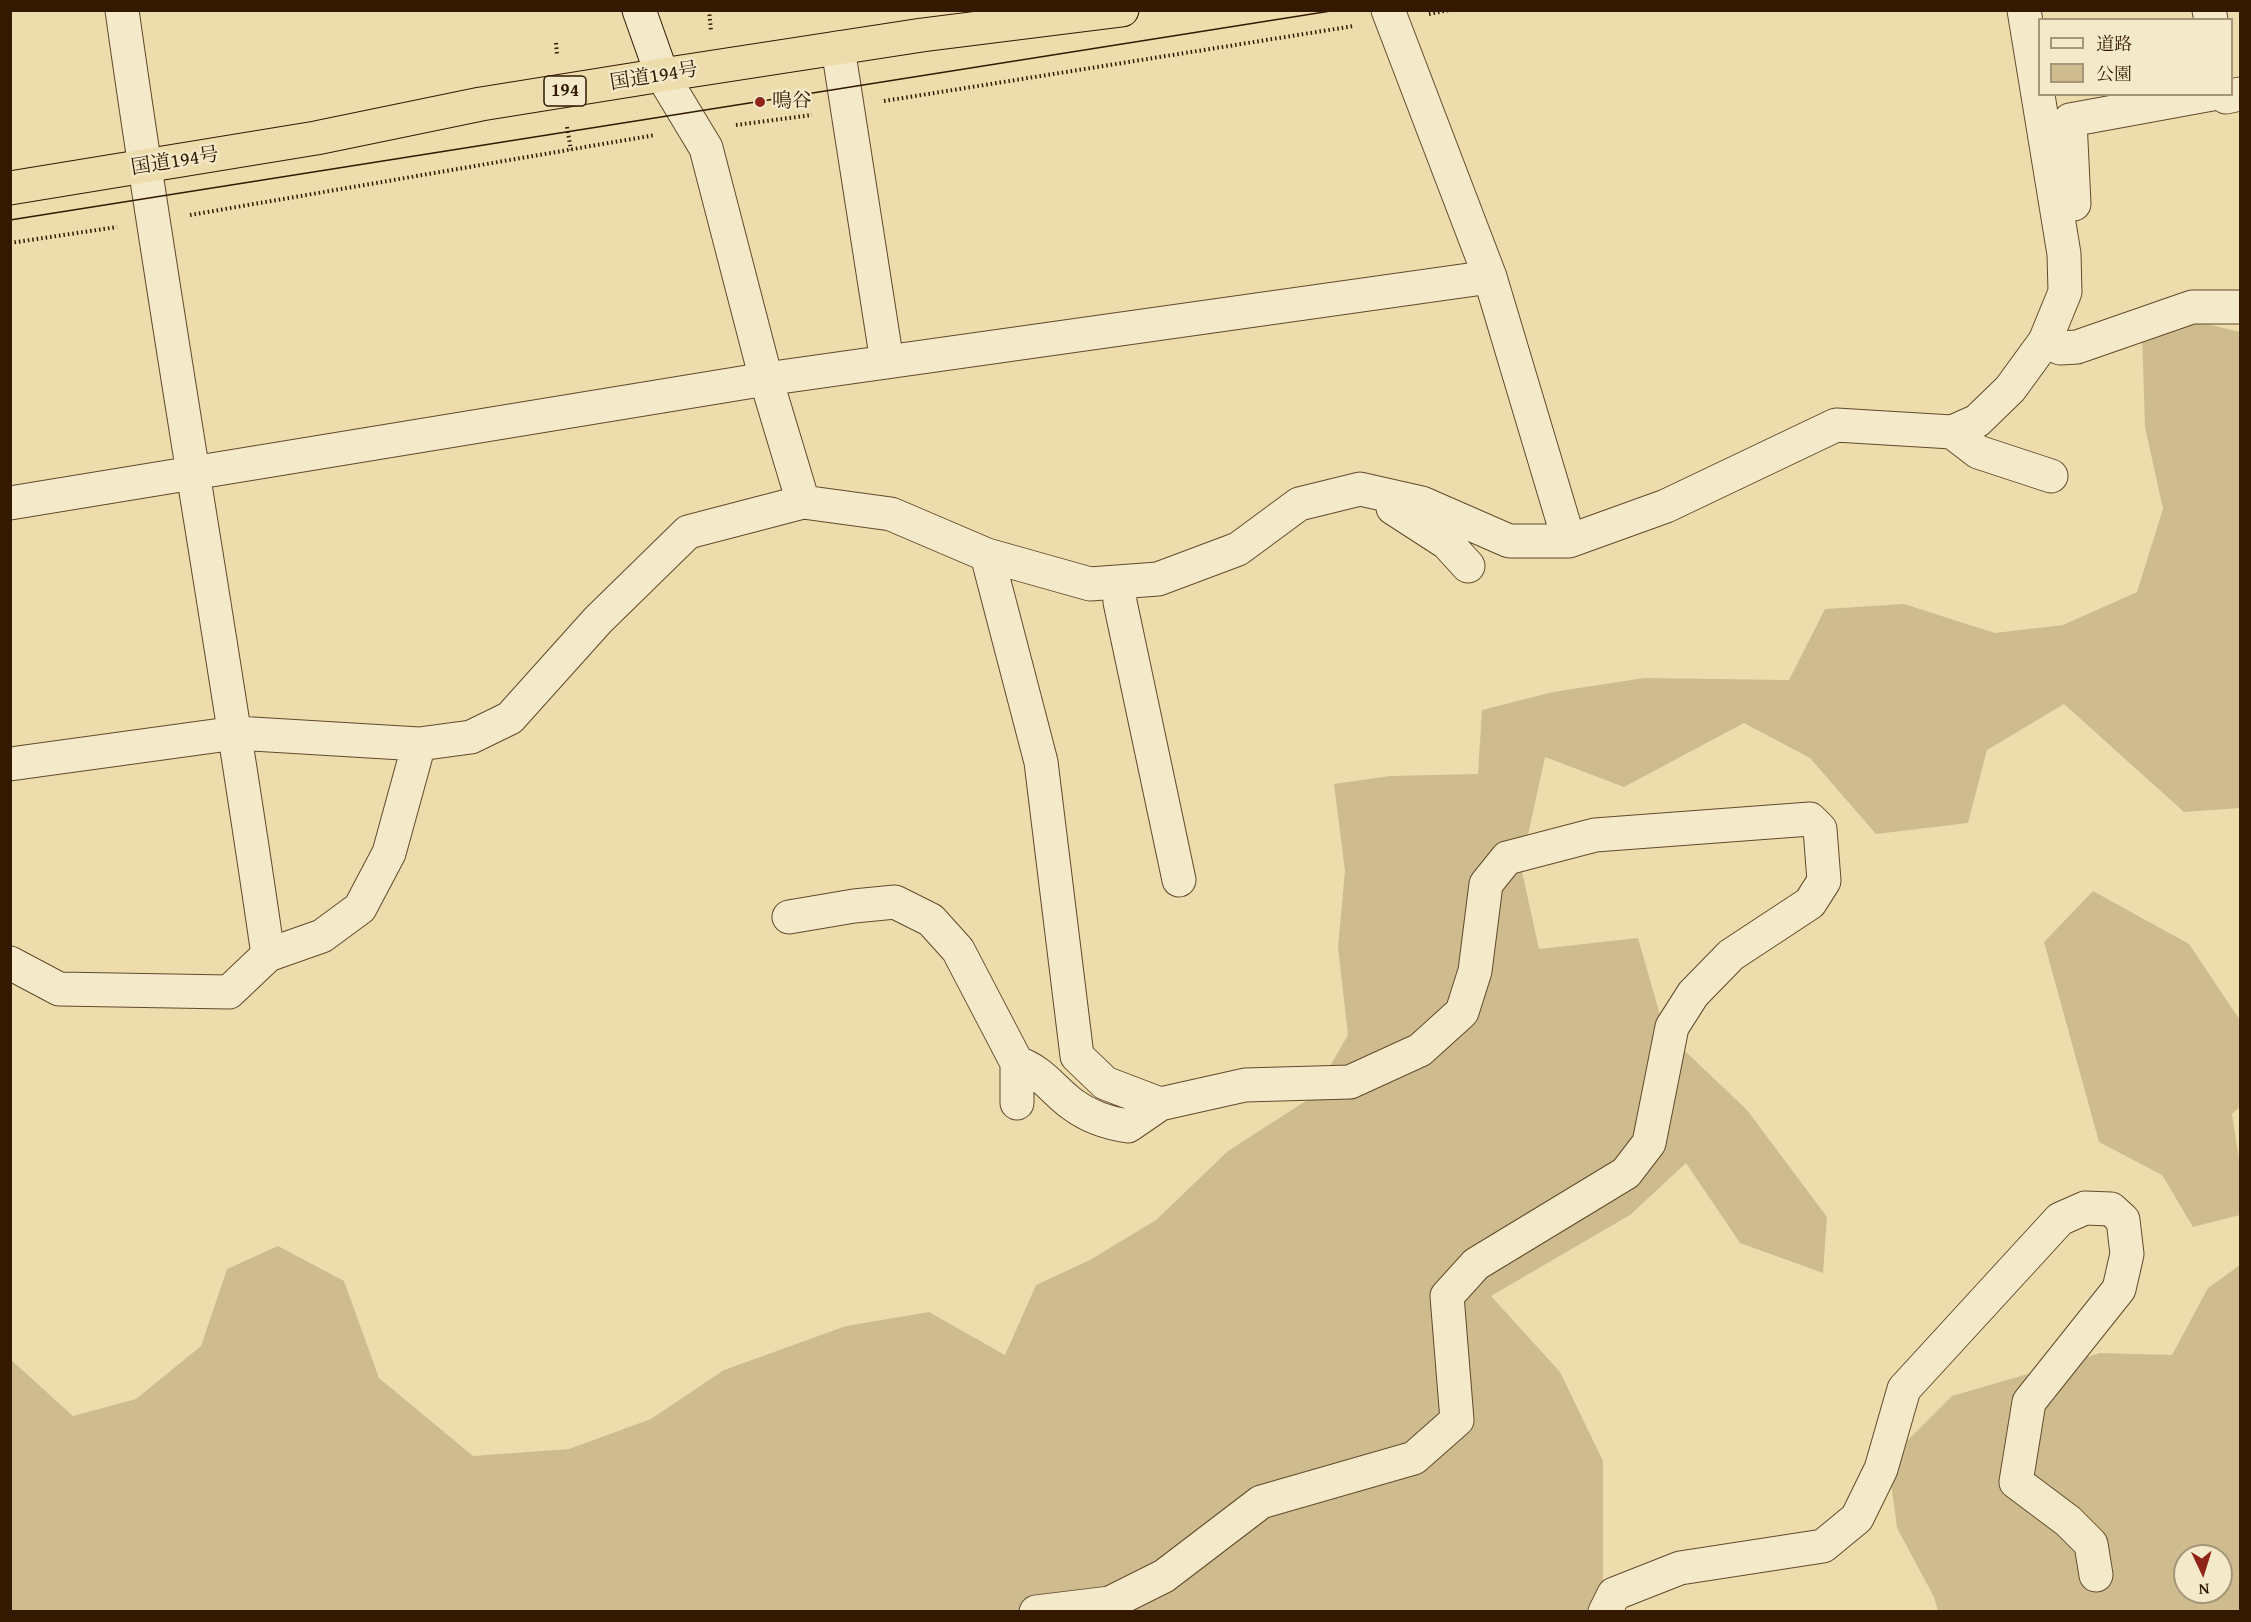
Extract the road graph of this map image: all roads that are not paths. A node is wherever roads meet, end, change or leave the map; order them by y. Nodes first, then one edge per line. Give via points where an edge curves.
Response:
1 (122, 10) edge
2 (639, 10) edge
3 (1122, 10) edge
4 (2024, 10) edge
5 (1389, 15) edge
6 (838, 48) junction
7 (662, 75) junction
8 (2038, 95) edge
9 (2038, 96) edge
10 (2218, 96) edge
11 (144, 167) junction
12 (10, 188) edge
13 (2064, 254) junction
14 (1490, 277) junction
15 (2241, 307) edge
16 (2045, 341) junction
17 (887, 362) junction
18 (766, 379) junction
19 (1952, 432) junction
20 (193, 475) junction
21 (2051, 476) dead end
22 (1360, 489) junction
23 (803, 502) junction
24 (10, 503) edge
25 (1569, 542) junction
26 (987, 555) junction
27 (1468, 566) dead end
28 (1119, 582) junction
29 (236, 733) junction
30 (419, 744) junction
31 (10, 764) edge
32 (1179, 880) dead end
33 (789, 917) dead end
34 (268, 955) junction
35 (10, 963) edge
36 (1017, 1063) junction
37 (1017, 1103) dead end
38 (1160, 1104) junction
39 (2096, 1575) dead end
40 (1036, 1611) edge
41 (1605, 1611) edge

1 - 11 street
2 - 7 street
3 - 6 highway, 国道194号 / 194
4 - 8 street
5 - 14 street
6 - 7 highway, 国道194号 / 194
6 - 17 street
7 - 11 highway, 国道194号 / 194 via 481,104 316,138
7 - 18 street via 706,148
9 - 13 street
10 - 13 street via 2070,120 2075,216
11 - 12 highway, 国道194号 / 194
11 - 20 street
13 - 16 street via 2065,292
14 - 17 street
14 - 25 street
15 - 16 street via 2192,307 2077,347 2060,348
16 - 19 street via 1994,405 1977,421
17 - 18 street
18 - 20 street
18 - 23 street
19 - 21 street via 1978,452
19 - 25 street via 1836,425 1666,506
20 - 24 street
20 - 29 street
22 - 25 street via 1422,503 1509,541
22 - 27 street via 1447,543
22 - 28 street via 1299,504 1238,549 1158,579
23 - 26 street via 891,514
23 - 30 street via 688,532 598,620 510,718 471,737
26 - 28 street via 1090,584
26 - 38 street via 1041,762 1077,1056 1105,1083
28 - 32 street
29 - 30 street
29 - 31 street
29 - 34 street
30 - 34 street via 389,853 360,908 322,936
33 - 36 street via 895,902 931,920 958,950
34 - 35 street via 229,992 59,989
36 - 37 street
36 - 38 street via 1032,1068 1073,1104 1104,1122 1128,1126
38 - 40 street via 1245,1085 1350,1082 1420,1050 1462,1012 1475,971 1486,884 1507,858 1595,835 1810,819 1821,829 1824,881 1810,903 1731,955 1693,994 1672,1027 1649,1143 1626,1173 1476,1264 1447,1296 1457,1420 1414,1458 1261,1502 1164,1576 1110,1603
39 - 41 street via 2091,1544 2068,1521 2016,1482 2029,1402 2119,1289 2127,1254 2123,1220 2112,1209 2085,1208 2060,1219 1904,1389 1881,1469 1857,1518 1823,1546 1680,1568 1614,1594

